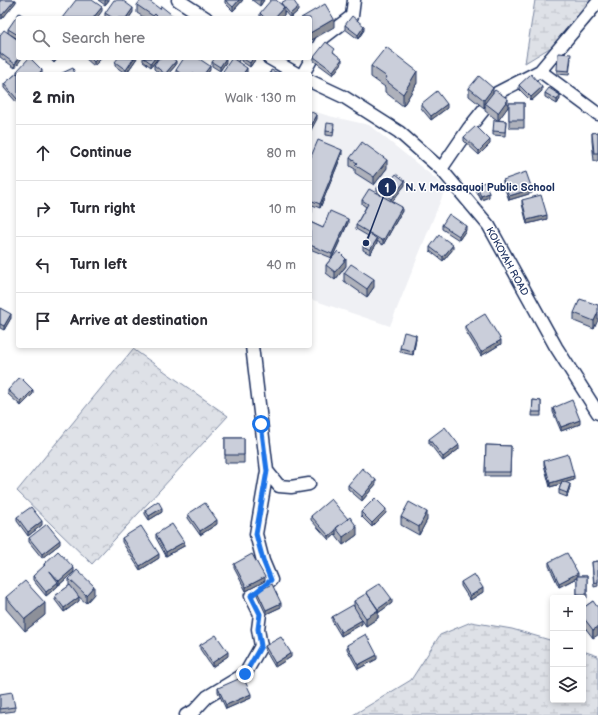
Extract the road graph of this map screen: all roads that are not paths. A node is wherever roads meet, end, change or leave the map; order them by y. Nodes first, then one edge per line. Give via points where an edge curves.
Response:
1 (178, 0) edge
2 (354, 0) edge
3 (598, 2) edge
4 (203, 16) edge
5 (312, 58) edge
6 (272, 60) edge
7 (311, 60) edge
8 (540, 71) junction
9 (294, 72) edge
10 (304, 72) edge
11 (312, 82) edge
12 (598, 114) edge
13 (441, 169) junction
14 (252, 348) edge
15 (598, 413) edge
16 (267, 471) junction
17 (309, 484) dead end
18 (186, 715) edge

1 - 4 street
2 - 5 street via 352,16 323,38
3 - 8 street
6 - 9 street
7 - 10 street
8 - 12 street
8 - 13 street via 497,93
11 - 13 street, KOKOYAH ROAD via 344,97 399,132
13 - 15 street, KOKOYAH ROAD via 489,226 556,347
14 - 16 street
16 - 17 street via 279,486
16 - 18 street via 256,534 271,580 251,596 260,614 258,629 261,646 245,674 208,697

